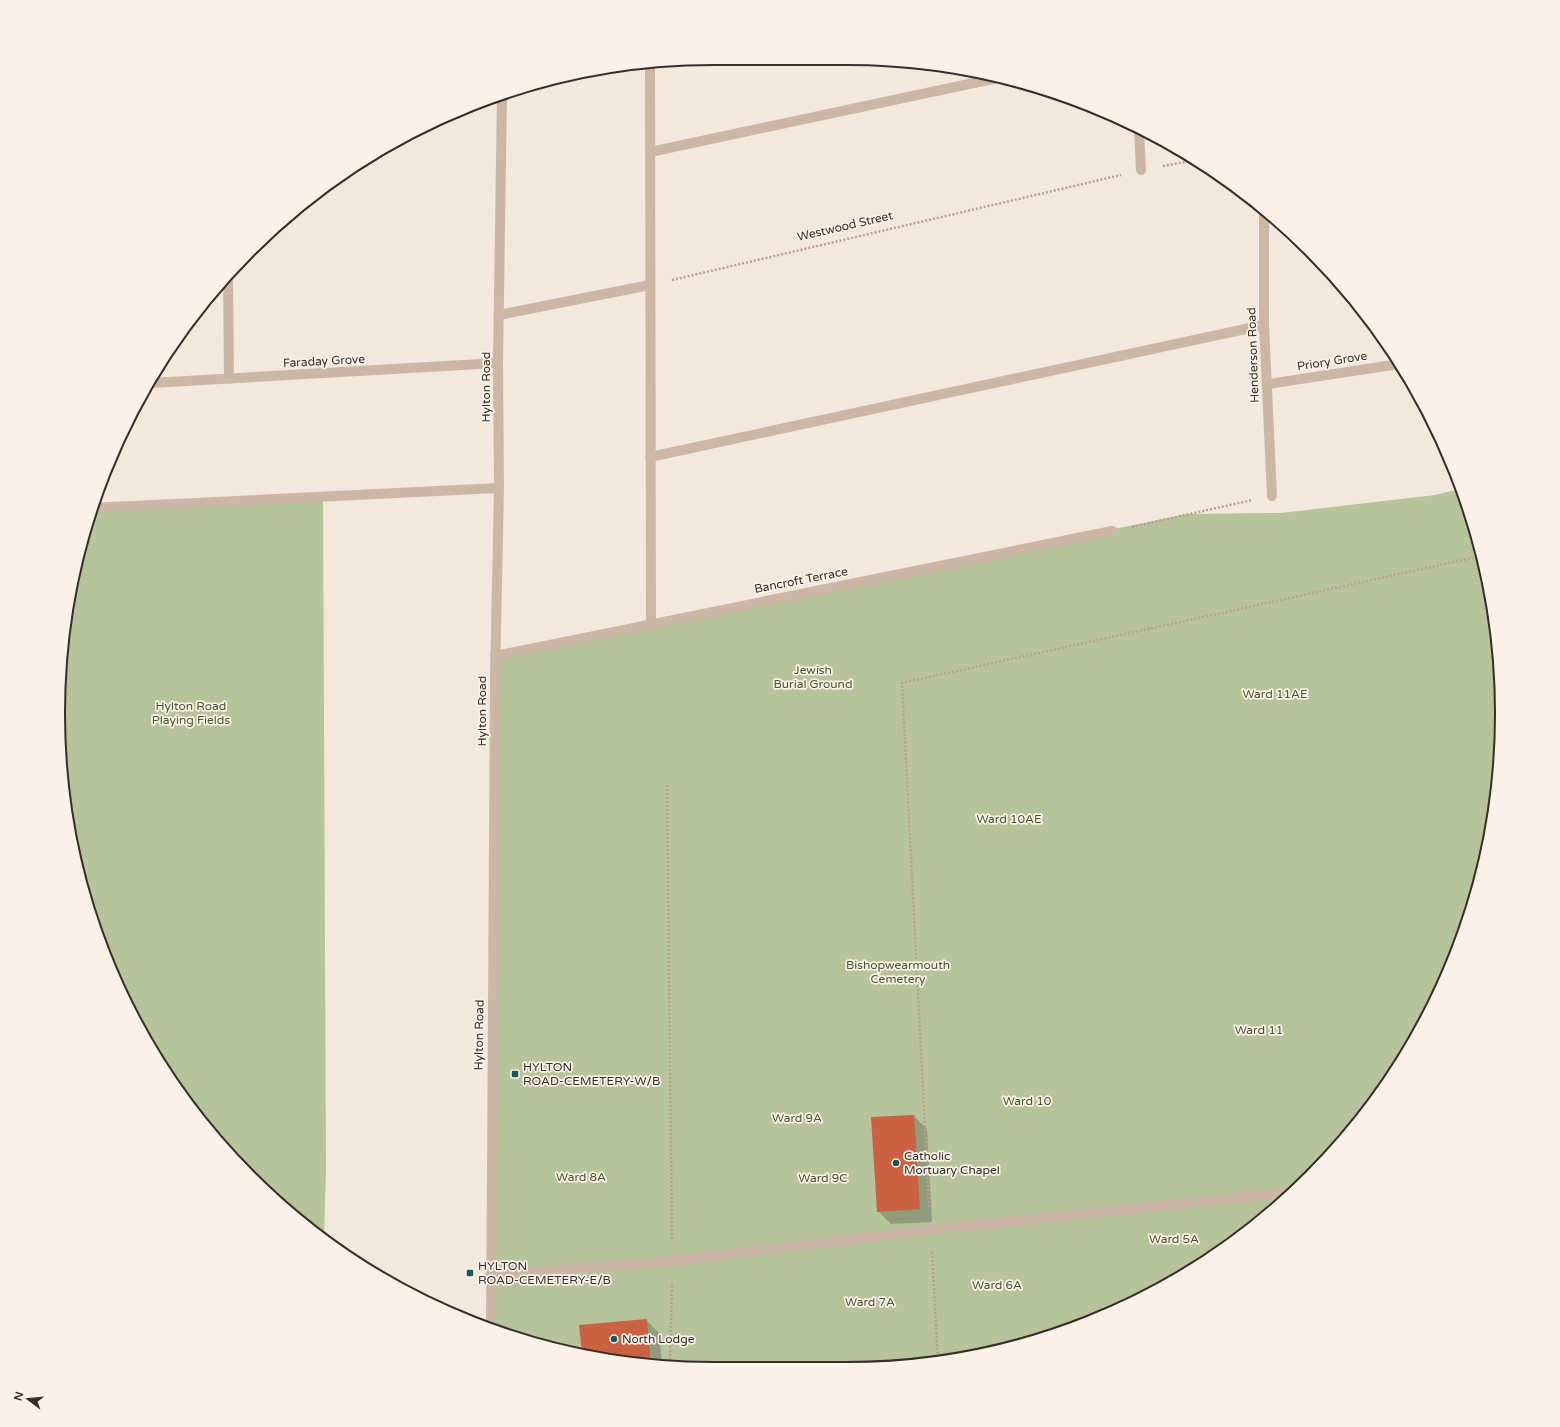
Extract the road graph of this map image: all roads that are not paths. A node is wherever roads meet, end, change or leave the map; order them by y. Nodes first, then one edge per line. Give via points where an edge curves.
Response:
1 (650, 68) edge
2 (986, 80) edge
3 (502, 100) edge
4 (1139, 135) edge
5 (650, 152) junction
6 (1141, 170) road end
7 (1264, 218) edge
8 (228, 284) edge
9 (650, 285) junction
10 (499, 315) junction
11 (1264, 325) junction
12 (498, 363) junction
13 (1393, 365) edge
14 (229, 379) junction
15 (156, 383) edge
16 (1268, 384) junction
17 (650, 457) junction
18 (499, 488) junction
19 (1272, 496) road end
20 (98, 508) edge
21 (1112, 531) road end
22 (651, 624) junction
23 (495, 656) junction
24 (1283, 1193) edge
25 (490, 1274) junction
26 (491, 1323) edge

1 - 5 street
2 - 5 street
3 - 10 street, Hylton Road
4 - 6 street
5 - 9 street
7 - 11 street, Henderson Road
8 - 14 street
9 - 10 street
9 - 17 street
10 - 12 street, Hylton Road
11 - 16 street, Henderson Road
11 - 17 street
12 - 14 street, Faraday Grove
12 - 18 street, Hylton Road
13 - 16 street, Priory Grove
14 - 15 street, Faraday Grove
16 - 19 street, Henderson Road
17 - 22 street
18 - 20 street
18 - 23 street, Hylton Road
21 - 22 street, Bancroft Terrace
22 - 23 street, Bancroft Terrace
23 - 25 street, Hylton Road
24 - 25 street via 930,1230 672,1261
25 - 26 street, Hylton Road

